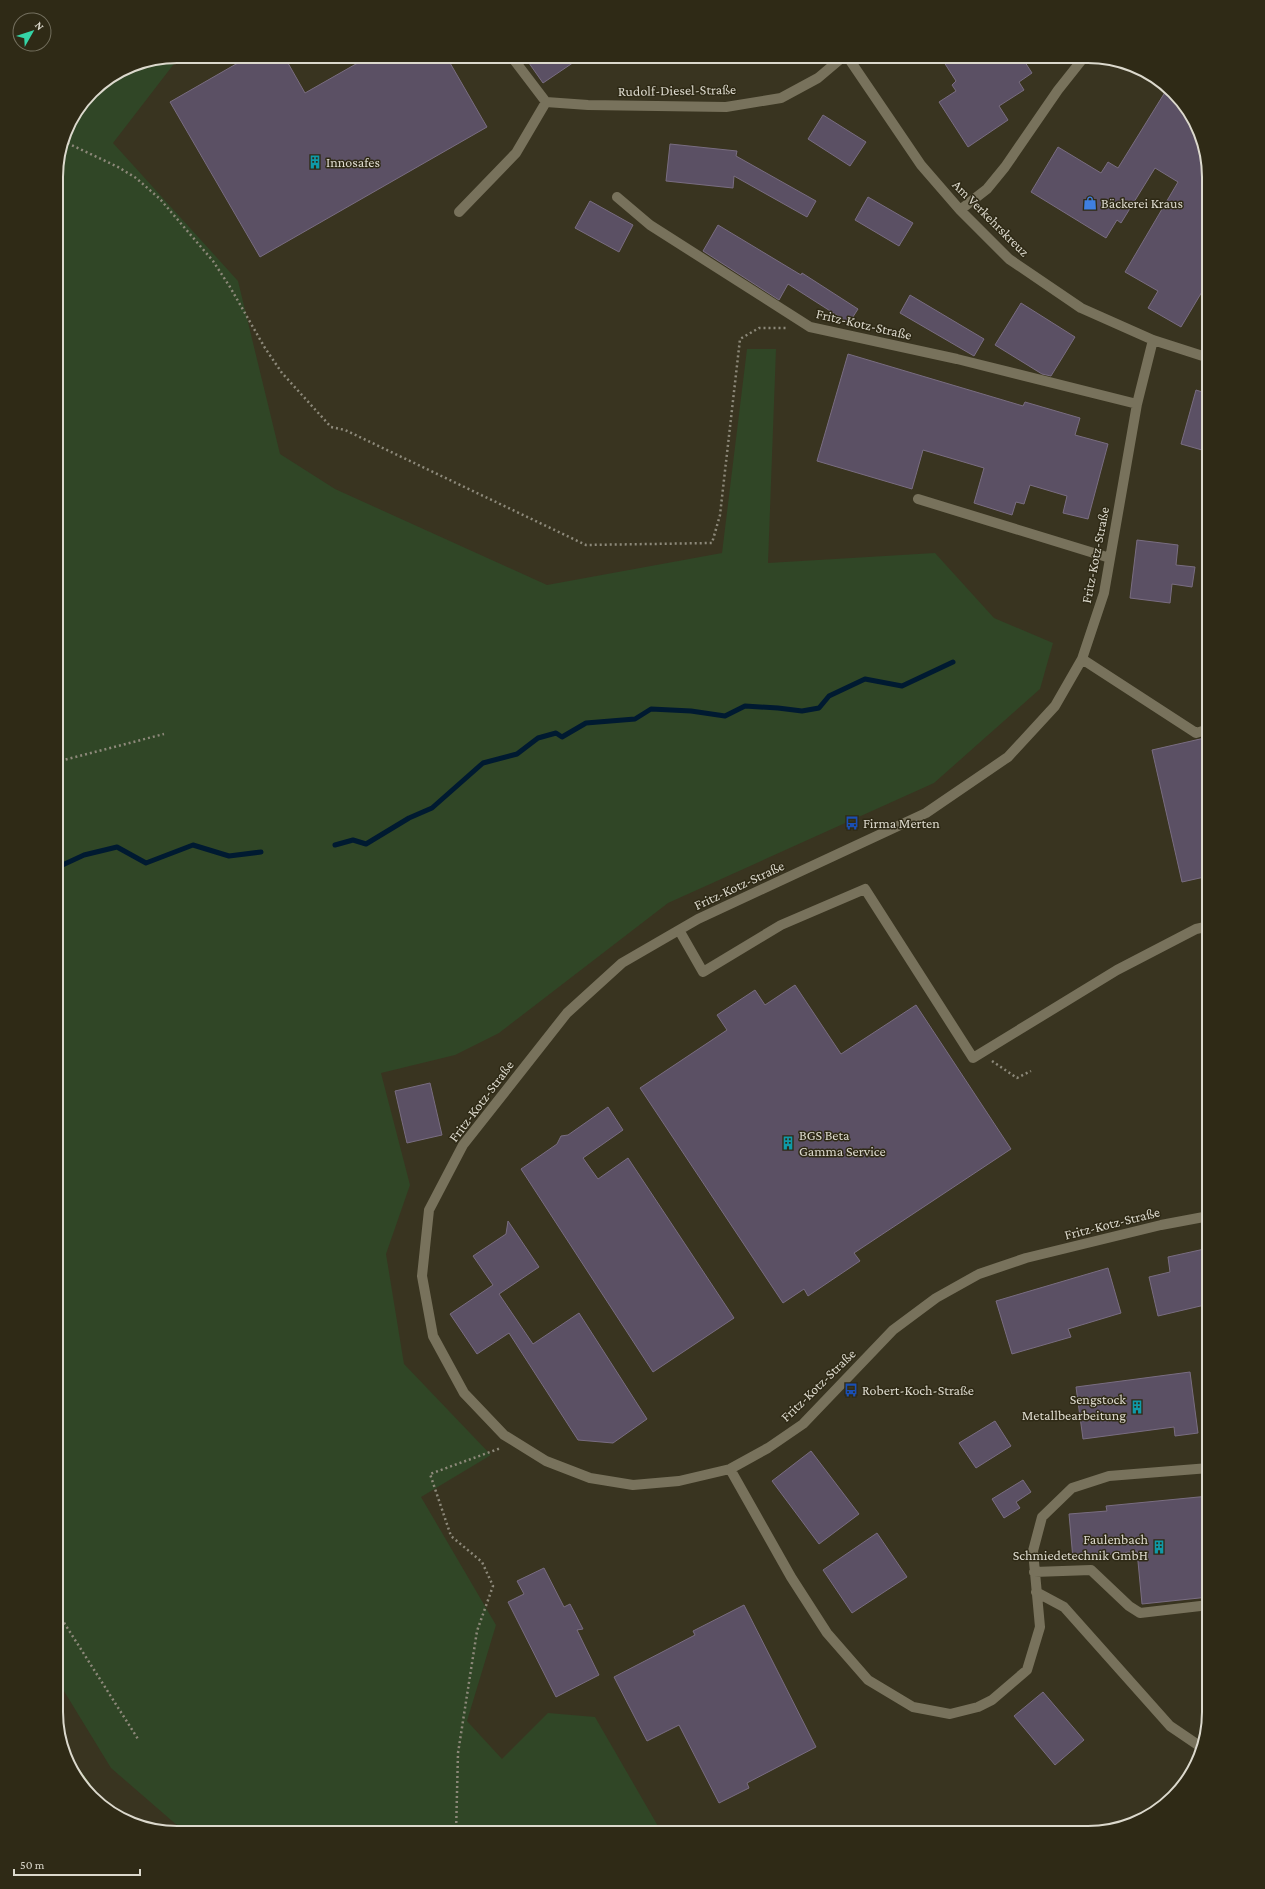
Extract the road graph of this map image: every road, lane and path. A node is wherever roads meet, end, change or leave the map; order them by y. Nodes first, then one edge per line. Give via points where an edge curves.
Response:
1 (516, 63) edge
2 (836, 63) edge
3 (852, 63) edge
4 (1078, 63) edge
5 (546, 102) junction
6 (68, 143) edge
7 (617, 197) dead end
8 (960, 210) junction
9 (460, 212) dead end
10 (810, 327) junction
11 (1153, 340) junction
12 (1202, 356) edge
13 (1137, 404) junction
14 (918, 499) dead end
15 (1110, 558) junction
16 (1082, 659) junction
17 (1202, 731) edge
18 (164, 734) dead end
19 (63, 760) edge
20 (1202, 928) edge
21 (679, 930) junction
22 (983, 1052) junction
23 (1031, 1071) dead end
24 (1202, 1217) edge
25 (516, 1442) junction
26 (730, 1469) junction
27 (1202, 1469) edge
28 (1034, 1572) junction
29 (1036, 1592) junction
30 (1202, 1606) edge
31 (63, 1621) edge
32 (138, 1739) dead end
33 (1197, 1744) edge
34 (456, 1826) edge

1 - 5 street
2 - 5 street, Rudolf-Diesel-Straße via 818,78 781,98 726,107
3 - 8 street, Am Verkehrskreuz via 921,165
4 - 8 street via 991,184
5 - 9 street via 516,153
6 - 10 path via 136,178 160,200 213,261 282,373 331,427 345,430 586,545 712,543 720,515 740,339 759,328
7 - 10 street, Fritz-Kotz-Straße via 650,225
8 - 11 street, Am Verkehrskreuz via 1009,259 1081,308
10 - 13 street, Fritz-Kotz-Straße via 957,359
11 - 12 street, Am Verkehrskreuz
11 - 13 street, Fritz-Kotz-Straße
13 - 15 street, Fritz-Kotz-Straße
14 - 15 street
15 - 16 street, Fritz-Kotz-Straße via 1104,593
16 - 17 street via 1196,733
16 - 21 street, Fritz-Kotz-Straße via 1055,706 1008,757 926,813
18 - 19 path
20 - 22 street via 1117,970
21 - 22 street via 703,972 781,925 865,889 973,1058
21 - 25 street, Fritz-Kotz-Straße via 622,963 567,1013 463,1145 429,1210 422,1276 433,1336 464,1394 504,1435
22 - 23 path via 993,1063 1017,1078
24 - 26 street, Fritz-Kotz-Straße via 1026,1258 979,1274 936,1298 893,1330 803,1424 768,1448
25 - 26 street, Fritz-Kotz-Straße via 546,1461 590,1478 633,1485 679,1481
25 - 34 path via 430,1474 451,1536 482,1562 493,1586 477,1632 458,1752
26 - 29 street via 790,1577 827,1633 868,1680 913,1707 950,1714 978,1707 992,1700 1027,1670 1040,1627
27 - 28 street via 1109,1476 1072,1488 1042,1517 1032,1551
28 - 29 street
28 - 30 street via 1091,1570 1140,1613
29 - 33 street via 1064,1607 1170,1726
31 - 32 path

